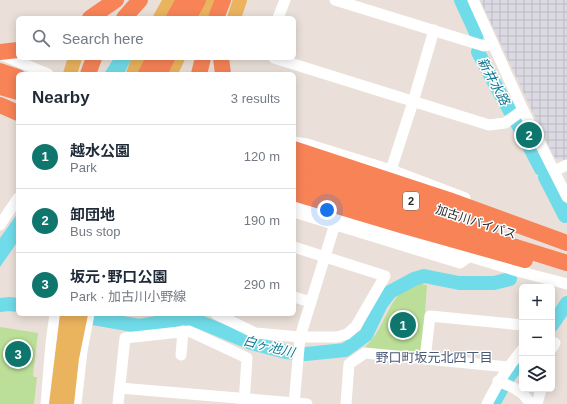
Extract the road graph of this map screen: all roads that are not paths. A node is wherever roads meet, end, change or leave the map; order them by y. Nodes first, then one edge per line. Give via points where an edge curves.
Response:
1 (104, 0) edge
2 (116, 0) edge
3 (140, 0) edge
4 (162, 0) edge
5 (170, 0) edge
6 (184, 0) edge
7 (198, 0) edge
8 (208, 0) edge
9 (223, 0) edge
10 (230, 0) edge
11 (240, 0) edge
12 (285, 0) edge
13 (335, 0) edge
14 (473, 0) edge
15 (92, 16) edge
16 (94, 16) edge
17 (126, 16) edge
18 (161, 16) edge
19 (173, 16) edge
20 (177, 16) edge
21 (189, 16) edge
22 (200, 16) edge
23 (217, 16) edge
24 (226, 16) edge
25 (235, 16) edge
26 (279, 16) edge
27 (434, 30) junction
28 (493, 44) junction
29 (16, 50) edge
30 (0, 53) edge
31 (16, 60) edge
32 (16, 60) edge
33 (74, 60) edge
34 (93, 60) edge
35 (138, 60) edge
36 (153, 60) edge
37 (166, 60) edge
38 (177, 60) edge
39 (202, 60) edge
40 (220, 60) edge
41 (221, 60) edge
42 (280, 60) edge
43 (0, 71) edge
44 (43, 72) edge
45 (71, 72) edge
46 (89, 72) edge
47 (134, 72) edge
48 (147, 72) edge
49 (160, 72) edge
50 (171, 72) edge
51 (199, 72) edge
52 (218, 72) edge
53 (223, 72) edge
54 (16, 76) edge
55 (0, 87) edge
56 (16, 91) edge
57 (413, 102) junction
58 (0, 105) edge
59 (523, 110) junction
60 (16, 112) edge
61 (0, 114) edge
62 (16, 121) edge
63 (296, 142) edge
64 (296, 150) edge
65 (296, 165) edge
66 (567, 165) edge
67 (391, 170) junction
68 (554, 171) junction
69 (296, 179) edge
70 (296, 194) edge
71 (567, 197) edge
72 (16, 201) edge
73 (296, 204) edge
74 (296, 213) edge
75 (335, 224) junction
76 (0, 225) edge
77 (567, 236) edge
78 (567, 243) edge
79 (526, 244) junction
80 (296, 248) edge
81 (567, 251) edge
82 (470, 256) junction
83 (325, 257) junction
84 (567, 263) edge
85 (567, 270) edge
86 (567, 284) edge
87 (296, 298) edge
88 (311, 302) junction
89 (59, 316) edge
90 (59, 316) edge
91 (220, 316) edge
92 (85, 318) edge
93 (519, 325) edge
94 (183, 331) junction
95 (300, 337) junction
96 (519, 354) edge
97 (181, 356) dead end
98 (67, 357) junction
99 (425, 359) junction
100 (508, 367) junction
101 (498, 381) junction
102 (120, 388) junction
103 (540, 392) edge
104 (244, 401) edge
105 (294, 403) edge
106 (46, 404) edge
107 (56, 404) edge
108 (67, 404) edge
109 (76, 404) edge
110 (118, 404) edge
111 (307, 404) edge
112 (346, 404) edge
113 (487, 404) edge
114 (532, 404) edge
115 (537, 404) edge

1 - 15 main road
2 - 16 highway
3 - 17 highway
4 - 19 street via 161,9
5 - 18 main road
6 - 20 highway
7 - 21 highway
8 - 22 main road
9 - 23 highway
10 - 24 highway
11 - 25 main road
12 - 26 street
13 - 27 street
14 - 28 street
27 - 28 street via 484,46
27 - 57 street
28 - 59 street
29 - 30 highway
30 - 31 street
32 - 44 street
33 - 45 main road
34 - 46 highway
35 - 47 main road
36 - 48 highway
37 - 49 highway
38 - 50 main road
39 - 51 highway
40 - 52 main road
41 - 53 highway
42 - 57 street
43 - 54 highway
55 - 56 highway
57 - 59 street via 489,125 504,123
57 - 67 street
58 - 60 highway
59 - 68 street
61 - 62 street
63 - 67 street
64 - 79 highway via 449,200
65 - 79 highway, 加古川バイパス / 2
66 - 68 street
67 - 77 street
68 - 71 street
69 - 79 highway, 加古川バイパス / 2
70 - 79 highway, 2 via 401,225
72 - 76 street
73 - 82 street
74 - 75 street
75 - 82 street via 460,263
75 - 83 street
78 - 79 highway
79 - 81 highway, 加古川バイパス / 2
79 - 84 highway, 加古川バイパス / 2
79 - 85 highway, 2
80 - 83 street
82 - 86 street
83 - 88 street
83 - 95 street via 385,276 356,326 347,334 337,337
87 - 88 street
88 - 95 street
89 - 98 main road
90 - 106 street
91 - 95 street via 254,333
92 - 98 main road
92 - 109 street
93 - 99 street via 430,316
94 - 97 street
94 - 102 street via 125,338
94 - 104 street via 197,333 247,358
95 - 105 street
96 - 100 street
98 - 107 main road
98 - 108 main road
99 - 100 street
99 - 112 street via 365,353 349,364
100 - 101 street
101 - 113 street
101 - 114 street via 514,388
102 - 104 street
102 - 110 street
103 - 115 street
104 - 105 street
105 - 111 street

